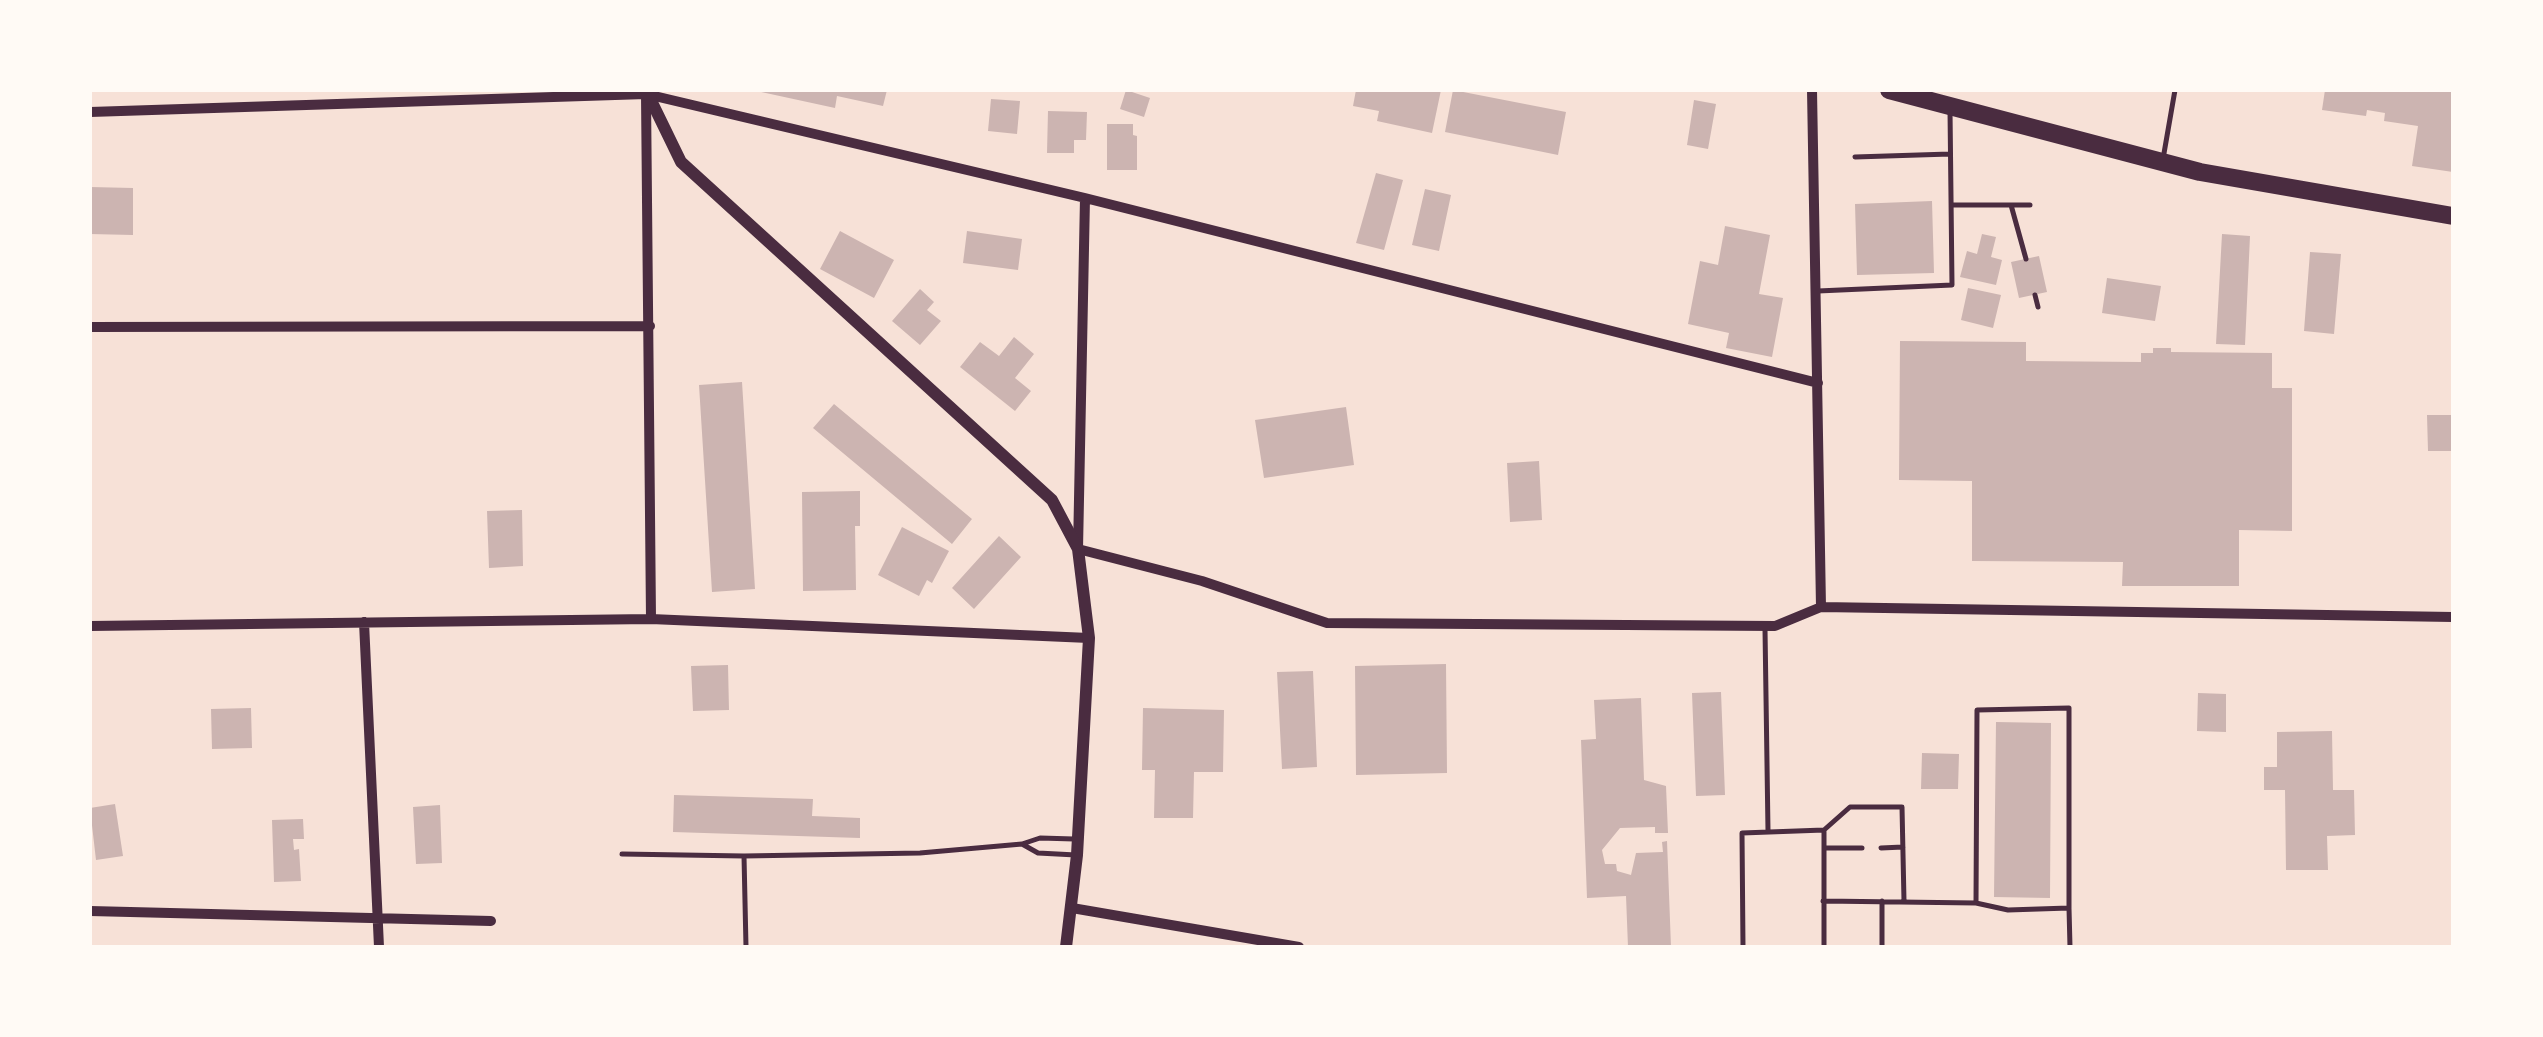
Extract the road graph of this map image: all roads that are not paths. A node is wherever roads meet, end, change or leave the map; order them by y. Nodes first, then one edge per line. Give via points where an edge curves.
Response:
1 (1812, 90) edge
2 (1890, 90) edge
3 (2175, 90) edge
4 (646, 92) edge
5 (1950, 106) junction
6 (90, 112) edge
7 (1950, 154) junction
8 (1854, 157) dead end
9 (2162, 162) junction
10 (1085, 198) junction
11 (1952, 204) junction
12 (2011, 205) junction
13 (2030, 205) dead end
14 (2453, 216) edge
15 (2026, 259) dead end
16 (1818, 291) junction
17 (2035, 295) dead end
18 (2038, 306) dead end
19 (650, 326) junction
20 (90, 327) edge
21 (1818, 383) junction
22 (1078, 549) junction
23 (1821, 607) junction
24 (2453, 617) edge
25 (651, 618) junction
26 (364, 622) junction
27 (90, 626) edge
28 (1764, 626) junction
29 (1089, 638) junction
30 (1824, 830) junction
31 (1768, 832) junction
32 (1077, 839) junction
33 (1022, 844) junction
34 (1824, 848) junction
35 (1862, 848) dead end
36 (1881, 848) dead end
37 (1902, 848) junction
38 (622, 854) dead end
39 (1076, 854) junction
40 (744, 856) junction
41 (1823, 901) junction
42 (1882, 901) junction
43 (1904, 901) junction
44 (1976, 904) junction
45 (1072, 908) junction
46 (2069, 908) junction
47 (90, 911) edge
48 (380, 918) junction
49 (491, 921) dead end
50 (379, 947) edge
51 (746, 947) edge
52 (1066, 947) edge
53 (1299, 947) edge
54 (1742, 947) edge
55 (1824, 947) edge
56 (1882, 947) edge
57 (2070, 947) edge

1 - 16 street
2 - 5 main road
3 - 9 lane
4 - 6 street
4 - 10 street
4 - 19 street
4 - 22 street via 681,162 1052,500
5 - 7 lane
5 - 9 main road
7 - 8 lane
7 - 11 lane
9 - 14 main road
10 - 21 street
10 - 22 street
11 - 12 lane
11 - 16 lane via 1952,286
12 - 13 lane
12 - 15 lane
16 - 21 street
17 - 18 lane
19 - 20 street
19 - 25 street
21 - 23 street
22 - 28 street via 1327,623
22 - 29 street
23 - 24 street
23 - 28 street
25 - 26 street
25 - 29 street
26 - 27 street
26 - 48 street
28 - 31 lane
29 - 32 street
30 - 31 lane
30 - 34 lane
30 - 37 lane via 1850,807 1902,807
31 - 54 lane via 1742,833
32 - 33 lane
32 - 39 street
33 - 39 lane via 1038,853
33 - 40 lane
34 - 35 lane
34 - 41 lane
36 - 37 lane
37 - 43 lane
38 - 40 lane
39 - 45 street
40 - 51 lane
41 - 42 lane
41 - 55 lane
42 - 43 lane
42 - 56 lane
43 - 44 lane
44 - 46 lane
44 - 46 lane via 1978,710 2070,708
45 - 52 street
45 - 53 street
46 - 57 lane
47 - 48 street
48 - 49 street
48 - 50 street

